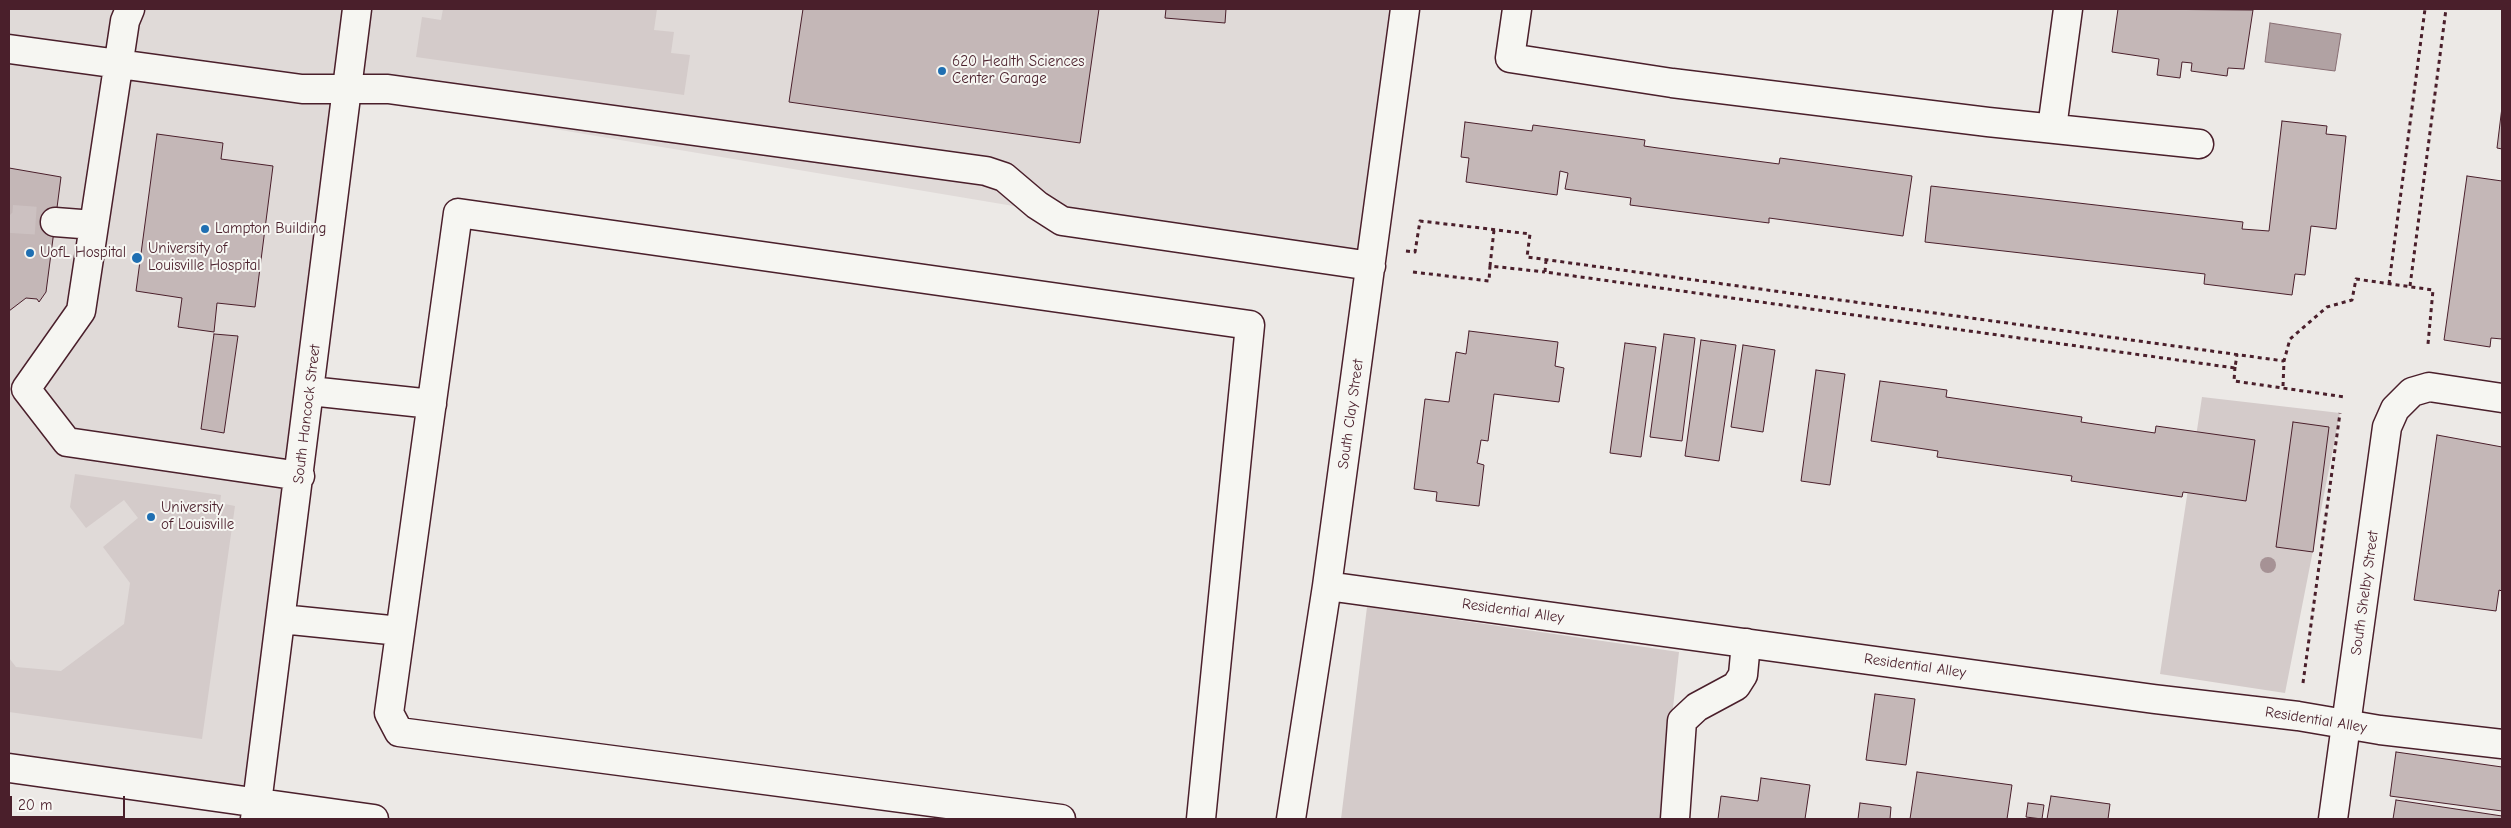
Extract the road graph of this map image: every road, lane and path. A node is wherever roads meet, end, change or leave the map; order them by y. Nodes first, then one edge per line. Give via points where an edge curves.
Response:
1 (357, 9) edge
2 (1406, 9) edge
3 (1517, 9) edge
4 (2068, 9) edge
5 (2425, 9) edge
6 (2446, 9) edge
7 (127, 11) edge
8 (9, 49) edge
9 (118, 64) junction
10 (346, 89) junction
11 (2052, 128) junction
12 (2199, 144) dead end
13 (55, 222) tunnel mouth
14 (1442, 224) dead end
15 (94, 225) junction
16 (1494, 230) junction
17 (1546, 260) junction
18 (1371, 266) junction
19 (1490, 266) junction
20 (1413, 272) dead end
21 (1545, 272) junction
22 (2389, 284) junction
23 (2410, 286) junction
24 (2428, 344) dead end
25 (2237, 354) junction
26 (2284, 361) junction
27 (2235, 368) junction
28 (2283, 386) junction
29 (310, 391) junction
30 (2345, 397) dead end
31 (2502, 398) edge
32 (432, 404) junction
33 (2340, 413) dead end
34 (300, 476) junction
35 (1327, 586) junction
36 (281, 619) junction
37 (400, 631) junction
38 (1746, 643) junction
39 (2302, 690) dead end
40 (2346, 724) junction
41 (2502, 744) edge
42 (9, 768) edge
43 (257, 811) edge
44 (374, 819) edge
45 (1061, 819) edge
46 (1201, 819) edge
47 (1292, 819) edge
48 (1675, 819) edge
49 (2333, 819) edge

1 - 10 street, South Hancock Street
2 - 18 street, South Clay Street
3 - 11 street via 1510,58 1672,83
4 - 11 street
5 - 22 path
6 - 23 path
7 - 9 street
8 - 9 street
9 - 10 street via 302,89
9 - 15 street
10 - 18 street via 388,89 986,172 1004,177 1037,206 1062,221
10 - 29 street, South Hancock Street
11 - 12 street
13 - 15 street
14 - 16 path
15 - 34 street via 81,311 26,389 67,442
16 - 17 path via 1530,234 1527,258
16 - 19 path
17 - 21 path
17 - 25 path
18 - 35 street, South Clay Street
19 - 20 path via 1489,281
19 - 21 path
21 - 27 path
22 - 23 path
22 - 26 path via 2356,279 2352,300 2327,308 2305,324 2290,339
23 - 24 path via 2433,290
25 - 26 path
25 - 27 path
26 - 28 path
27 - 28 path via 2234,381
28 - 30 path
29 - 32 street
29 - 34 street, South Hancock Street
31 - 40 street, South Shelby Street via 2429,387 2412,392 2395,410 2387,427
32 - 37 street
32 - 46 street via 458,213 1250,325
33 - 39 path
34 - 36 street, South Hancock Street
35 - 38 street, Residential Alley
35 - 47 street, South Clay Street
36 - 37 street
36 - 43 street, South Hancock Street
37 - 45 street via 389,713 399,732
38 - 40 street, Residential Alley
38 - 48 street via 1743,675 1736,686 1696,706 1682,721
40 - 41 street, Residential Alley
40 - 49 street, South Shelby Street
42 - 43 street
43 - 44 street

